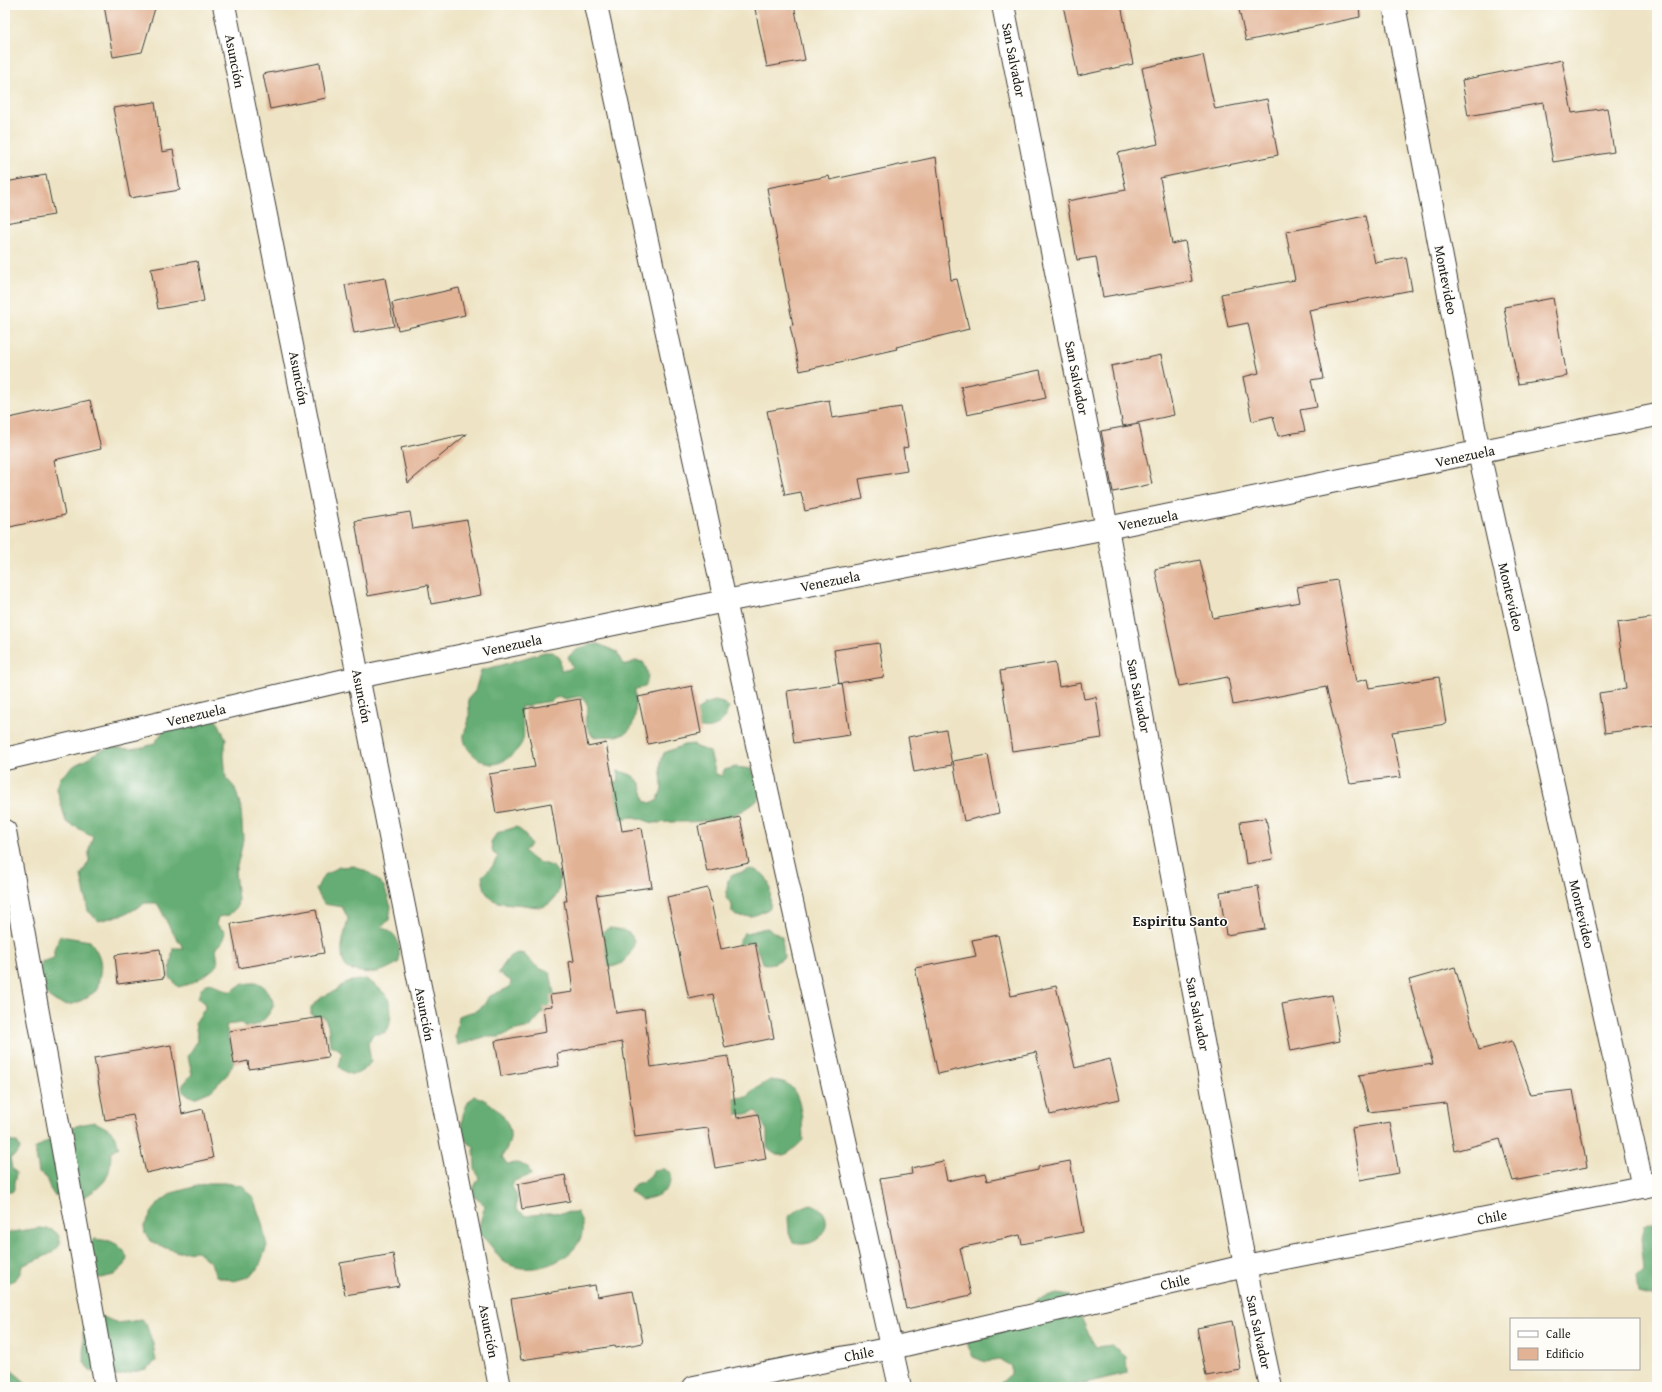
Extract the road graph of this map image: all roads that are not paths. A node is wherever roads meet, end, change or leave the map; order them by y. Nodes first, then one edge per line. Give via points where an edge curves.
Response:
1 (224, 5) edge
2 (596, 5) edge
3 (1003, 5) edge
4 (1394, 5) edge
5 (1657, 415) edge
6 (1479, 453) junction
7 (1107, 528) junction
8 (725, 601) junction
9 (358, 677) junction
10 (5, 759) edge
11 (5, 831) edge
12 (1650, 1185) edge
13 (1246, 1266) junction
14 (892, 1348) junction
15 (106, 1387) edge
16 (500, 1387) edge
17 (694, 1387) edge
18 (900, 1387) edge
19 (1271, 1387) edge

1 - 9 street, Asunción
2 - 8 street
3 - 7 street, San Salvador
4 - 6 street, Montevideo
5 - 6 street, Venezuela
6 - 7 street, Venezuela
6 - 12 street, Montevideo
7 - 8 street, Venezuela
7 - 13 street, San Salvador
8 - 9 street, Venezuela
8 - 14 street
9 - 10 street, Venezuela
9 - 16 street, Asunción
11 - 15 street
12 - 13 street, Chile
13 - 14 street, Chile
13 - 19 street, San Salvador
14 - 17 street, Chile
14 - 18 street

